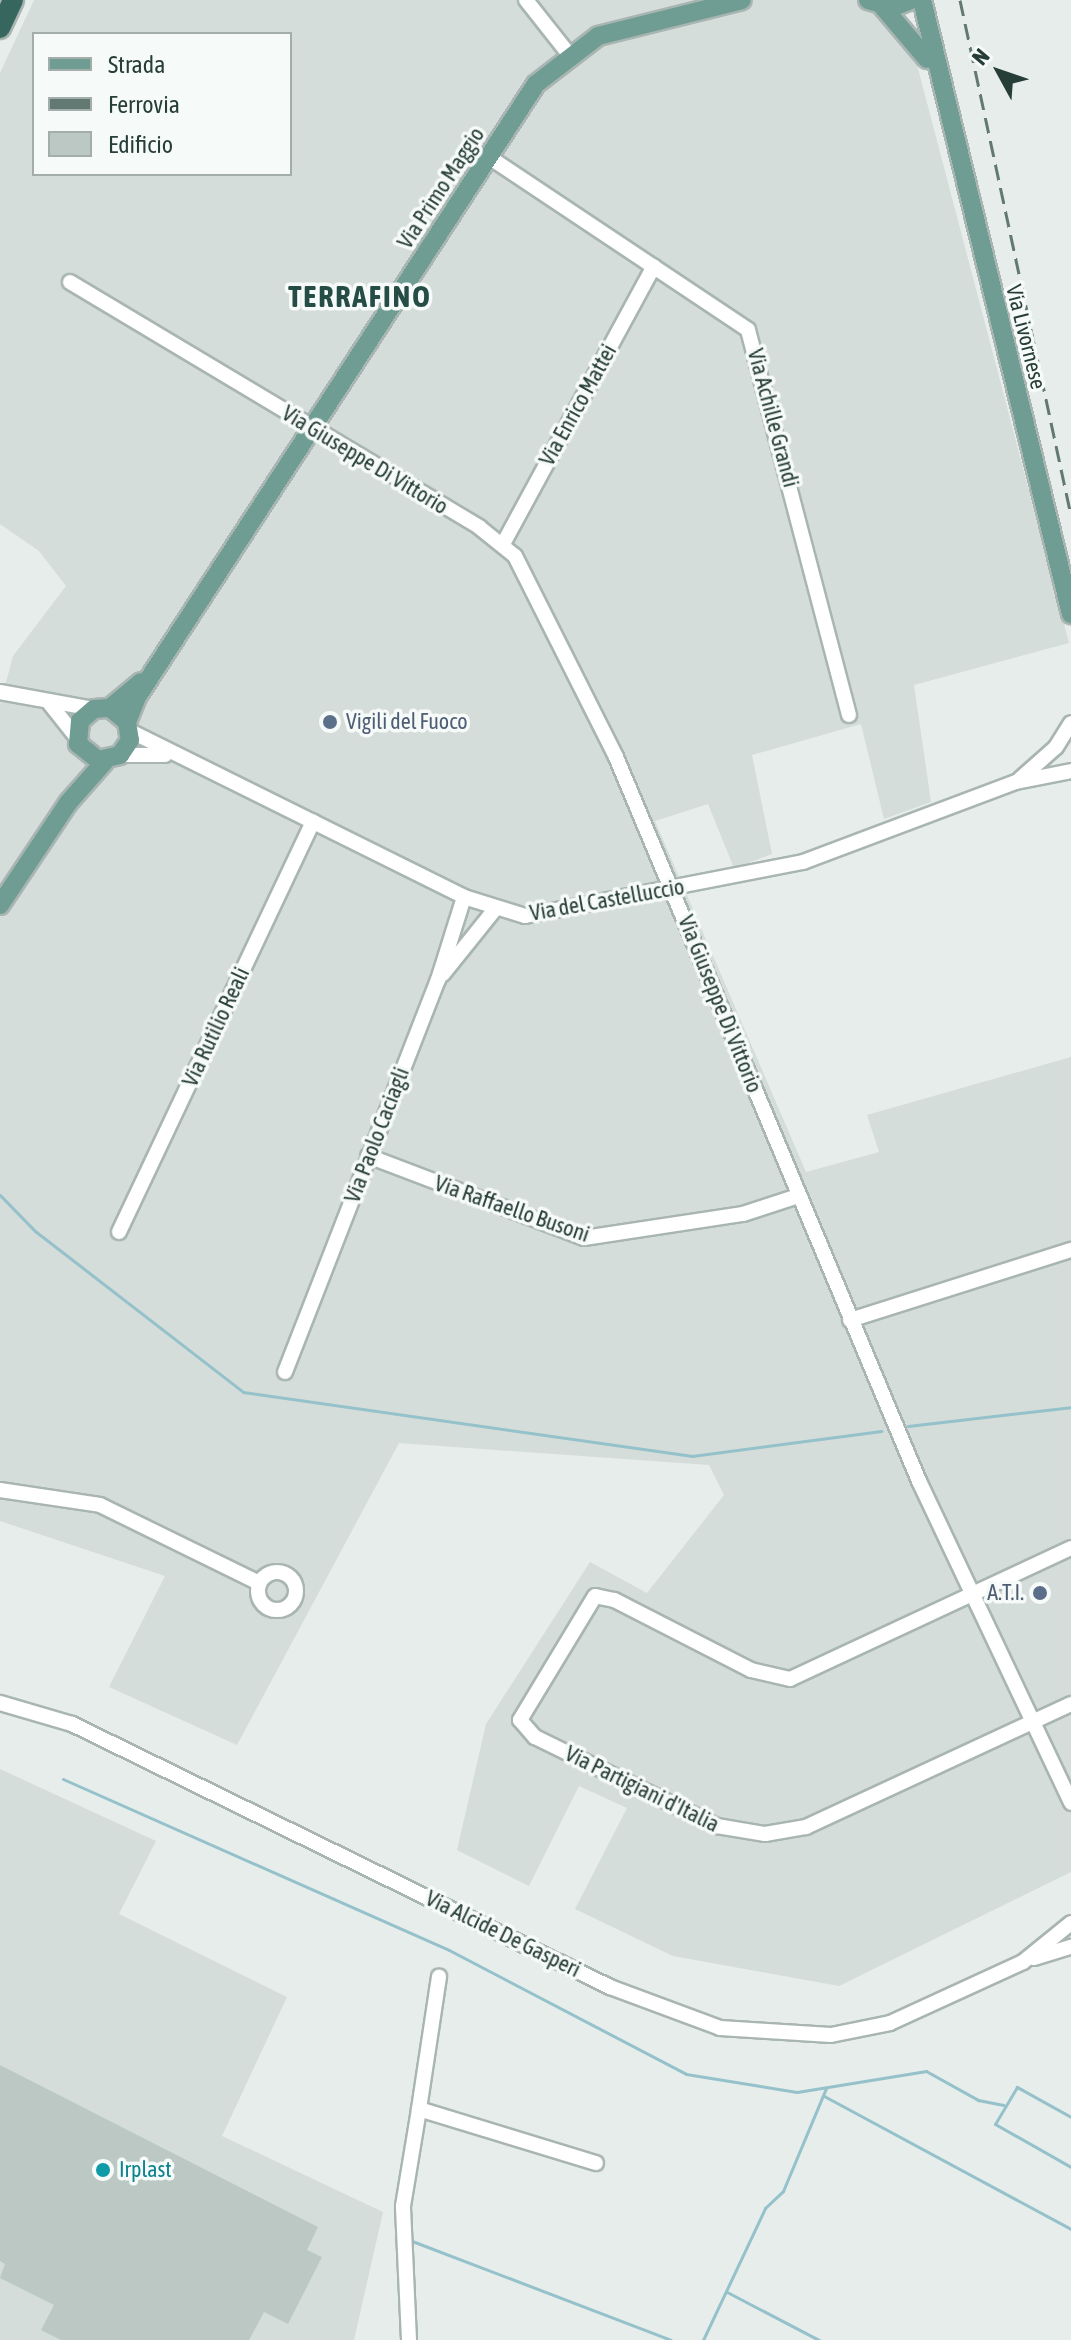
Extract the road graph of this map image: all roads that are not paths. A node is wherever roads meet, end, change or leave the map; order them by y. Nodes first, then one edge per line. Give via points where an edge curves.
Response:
1 (13, 0) edge
2 (526, 0) edge
3 (742, 0) edge
4 (911, 0) edge
5 (922, 0) edge
6 (876, 3) edge
7 (0, 28) edge
8 (568, 53) junction
9 (935, 72) junction
10 (489, 157) junction
11 (654, 266) junction
12 (70, 282) dead end
13 (312, 429) junction
14 (503, 544) junction
15 (1071, 614) edge
16 (155, 669) junction
17 (0, 692) edge
18 (50, 704) junction
19 (102, 708) junction
20 (849, 715) dead end
21 (1071, 723) edge
22 (129, 726) junction
23 (1071, 742) edge
24 (81, 746) junction
25 (1056, 747) junction
26 (169, 755) junction
27 (113, 758) junction
28 (1069, 774) edge
29 (1016, 782) junction
30 (68, 803) junction
31 (313, 822) junction
32 (673, 888) junction
33 (464, 897) junction
34 (0, 905) edge
35 (495, 909) junction
36 (438, 980) junction
37 (368, 1156) junction
38 (798, 1196) junction
39 (119, 1232) dead end
40 (1071, 1250) edge
41 (850, 1320) junction
42 (285, 1372) dead end
43 (0, 1490) edge
44 (1071, 1548) edge
45 (259, 1583) dead end
46 (972, 1596) junction
47 (0, 1703) edge
48 (1071, 1704) edge
49 (1033, 1722) junction
50 (1071, 1803) edge
51 (1071, 1923) edge
52 (1071, 1947) edge
53 (1023, 1962) junction
54 (439, 1977) dead end
55 (419, 2109) junction
56 (596, 2163) dead end
57 (409, 2340) edge

1 - 7 highway
2 - 8 street
3 - 8 main road, Via Primo Maggio via 626,26
4 - 6 main road, Via Livornese
5 - 9 main road, Via Livornese
6 - 9 main road, Via Livornese via 909,31
8 - 10 main road, Via Primo Maggio via 536,84
9 - 15 main road, Via Livornese
10 - 11 street, Via Achille Grandi
10 - 13 main road, Via Primo Maggio
11 - 14 street, Via Enrico Mattei
11 - 20 street, Via Achille Grandi via 736,319 752,337
12 - 13 street, Via Giuseppe Di Vittorio
13 - 14 street, Via Giuseppe Di Vittorio
13 - 16 main road, Via Primo Maggio
14 - 32 street, Via Giuseppe Di Vittorio via 521,565 565,650
16 - 19 main road, Via Primo Maggio
16 - 22 main road, Via Primo Maggio
17 - 18 street
18 - 19 street
18 - 24 street
19 - 22 main road
19 - 24 main road, Via Primo Maggio via 80,721
21 - 25 street, Via del Castelluccio
22 - 26 street, Via del Castelluccio
22 - 27 main road, Via Primo Maggio
23 - 25 street, Via del Castelluccio
24 - 27 main road
24 - 30 main road, Via Primo Maggio
25 - 29 street, Via del Castelluccio
26 - 27 street
26 - 31 street, Via del Castelluccio
27 - 30 main road, Via Primo Maggio
28 - 29 street, Via del Castelluccio
29 - 32 street, Via del Castelluccio via 803,862
30 - 34 main road, Via Primo Maggio
31 - 33 street, Via del Castelluccio
31 - 39 street, Via Rutilio Reali
32 - 35 street, Via del Castelluccio via 534,916
32 - 38 street, Via Giuseppe Di Vittorio
33 - 35 street, Via del Castelluccio
33 - 36 street, Via Paolo Caciagli
35 - 36 street
36 - 37 street, Via Paolo Caciagli
37 - 38 street, Via Raffaello Busoni via 584,1238 743,1214
37 - 42 street, Via Paolo Caciagli
38 - 41 street, Via Giuseppe Di Vittorio
40 - 41 street
41 - 46 street, Via Giuseppe Di Vittorio
43 - 45 street via 100,1505
44 - 46 street
46 - 49 street, Via Giuseppe Di Vittorio
46 - 49 street, Via Partigiani d'Italia via 790,1679 751,1670 608,1597 595,1596 525,1705 522,1727 731,1831 806,1827
47 - 53 street, Via Alcide De Gasperi via 72,1724 610,1987 720,2028 776,2036 861,2031 933,2008
48 - 49 street, Via Partigiani d'Italia
49 - 50 street, Via Giuseppe Di Vittorio
51 - 53 street, Via Alcide De Gasperi
52 - 53 street, Via Alcide De Gasperi
54 - 55 street
55 - 56 street
55 - 57 street via 403,2206

